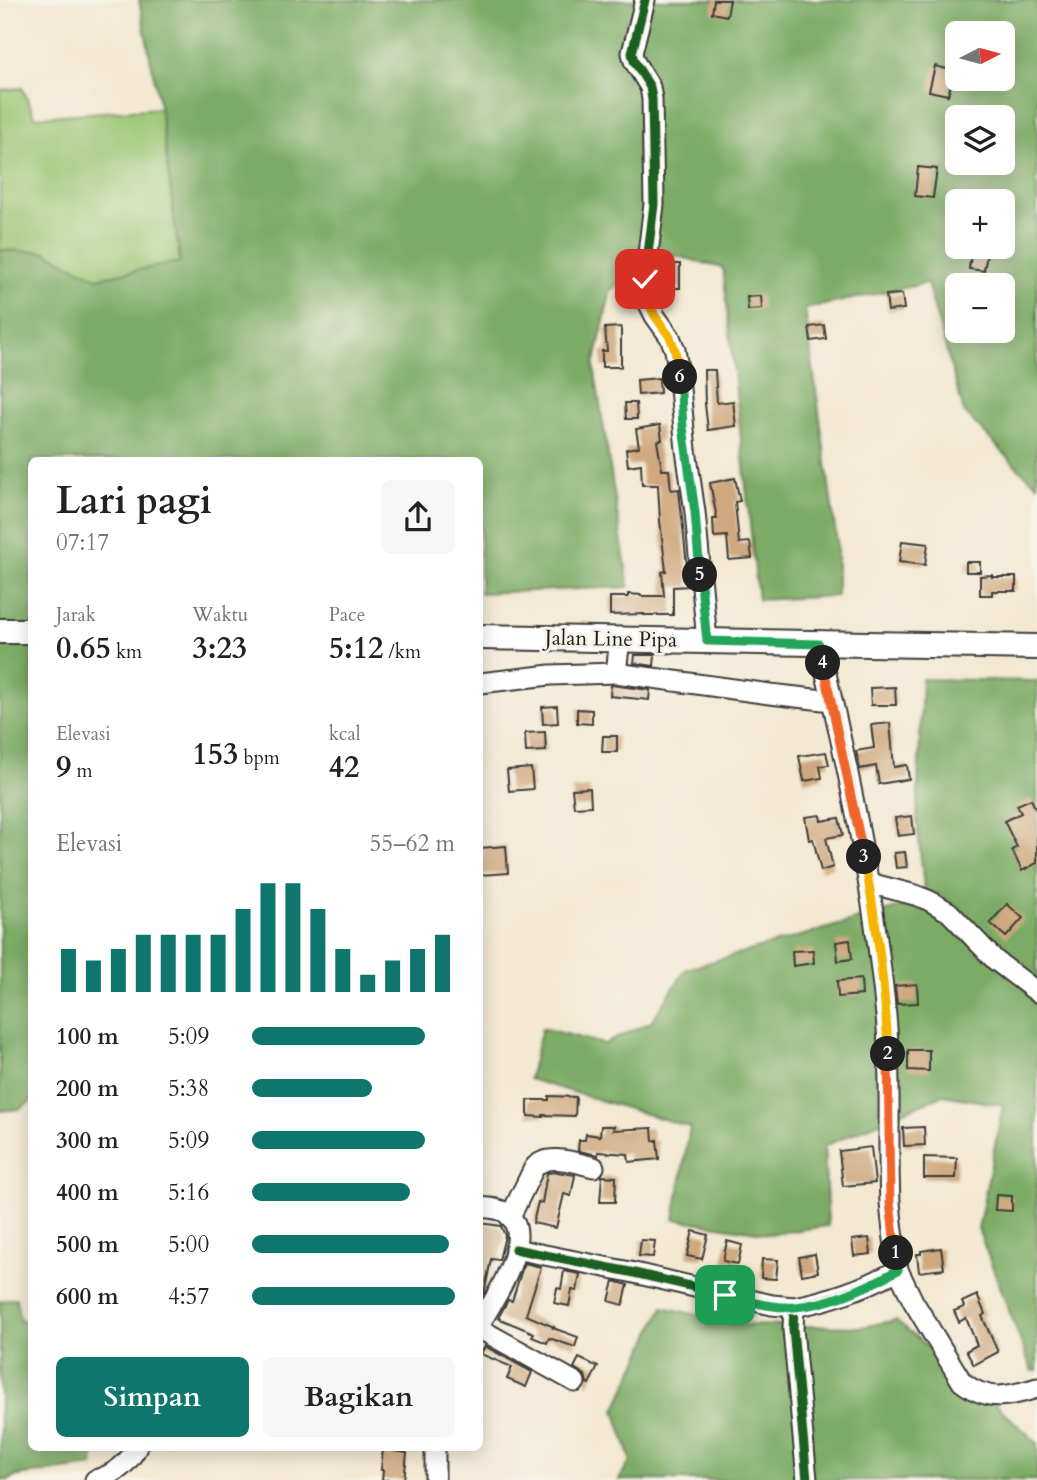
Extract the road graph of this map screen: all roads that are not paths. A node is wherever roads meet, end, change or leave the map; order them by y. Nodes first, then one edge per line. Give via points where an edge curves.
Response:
1 (645, 0) edge
2 (0, 631) edge
3 (28, 631) edge
4 (483, 637) edge
5 (620, 639) junction
6 (707, 641) junction
7 (819, 644) junction
8 (1037, 647) edge
9 (616, 673) junction
10 (483, 683) edge
11 (832, 701) junction
12 (869, 883) junction
13 (1037, 992) edge
14 (594, 1167) dead end
15 (483, 1208) edge
16 (510, 1217) junction
17 (515, 1249) junction
18 (898, 1270) junction
19 (794, 1307) junction
20 (483, 1318) edge
21 (483, 1330) edge
22 (575, 1382) dead end
23 (1037, 1388) edge
24 (134, 1451) edge
25 (435, 1451) edge
26 (95, 1480) edge
27 (435, 1480) edge
28 (807, 1480) edge

1 - 6 street via 632,52 652,99 654,204 646,292 675,350
2 - 3 main road
4 - 5 main road, Jalan Line Pipa
5 - 6 main road, Jalan Line Pipa
5 - 9 street
6 - 7 main road, Jalan Line Pipa
7 - 8 main road, Jalan Line Pipa
7 - 11 street
9 - 10 street
9 - 11 street
11 - 12 street
12 - 13 street via 915,895 949,912 995,960
12 - 18 street via 886,1017 890,1203
14 - 16 street via 552,1159 539,1162
15 - 16 street
16 - 17 street via 518,1232
17 - 19 street
17 - 20 street
18 - 19 street via 861,1289
18 - 23 street via 962,1382 995,1396
19 - 28 street
21 - 22 street
24 - 26 street via 119,1469
25 - 27 street

